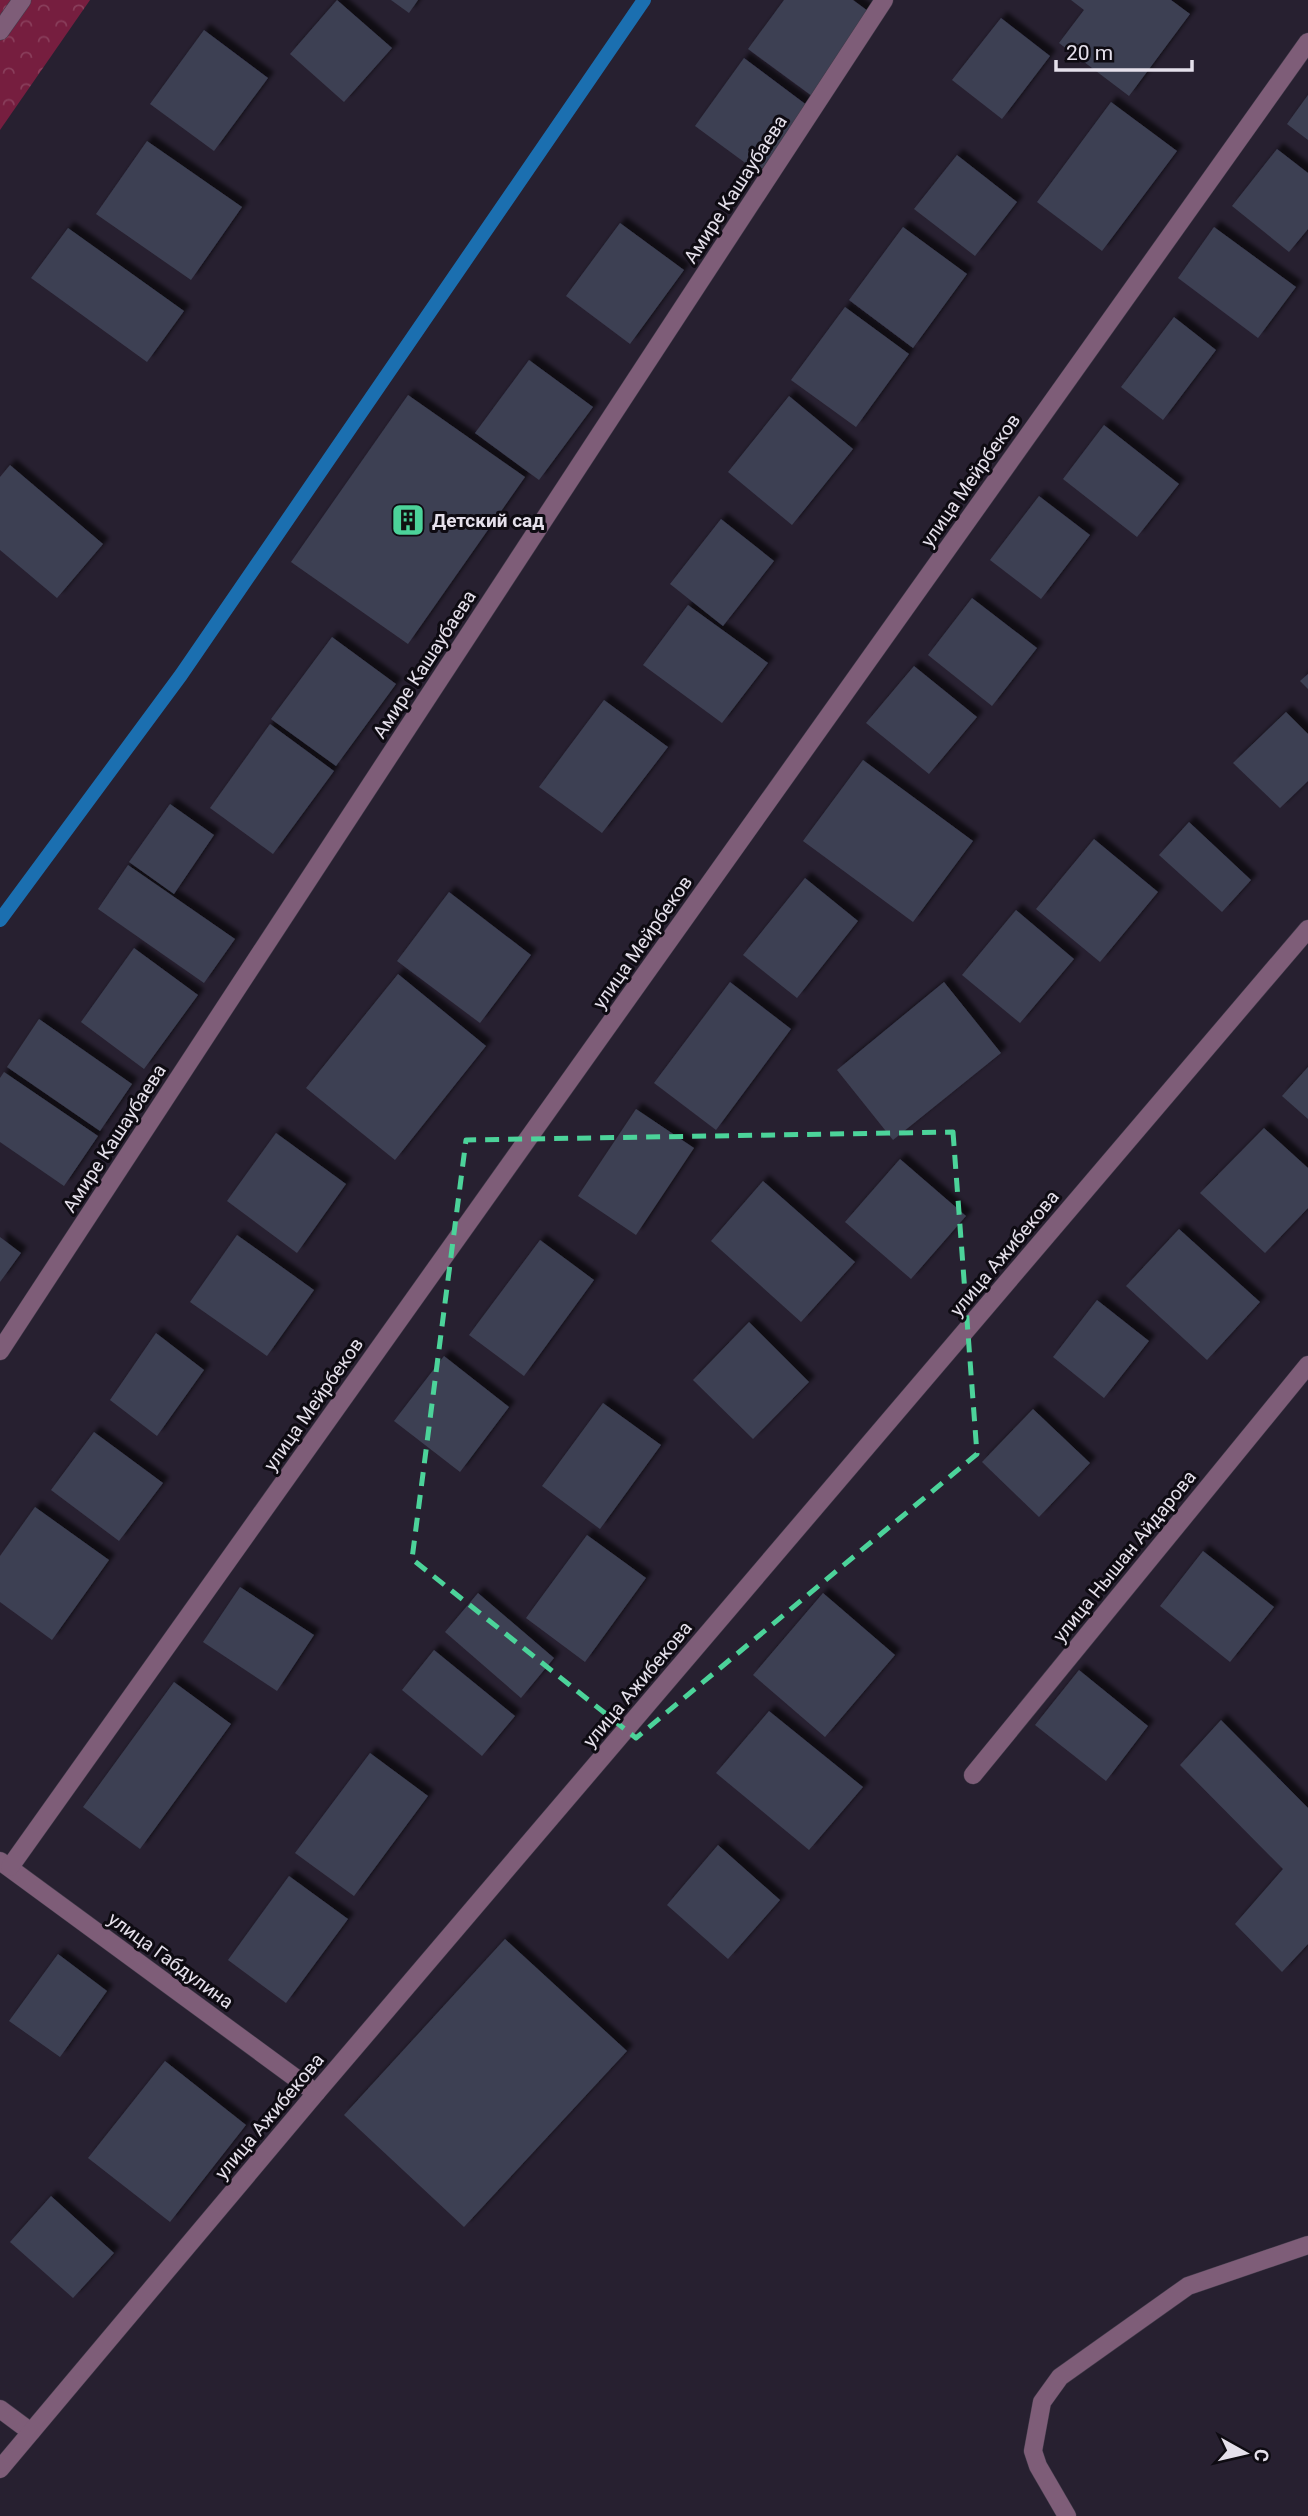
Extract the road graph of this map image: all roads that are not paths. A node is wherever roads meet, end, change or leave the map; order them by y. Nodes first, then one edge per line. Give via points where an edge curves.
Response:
1 (22, 0) edge
2 (884, 0) edge
3 (0, 31) edge
4 (1308, 41) edge
5 (1308, 929) edge
6 (0, 1351) edge
7 (1308, 1365) edge
8 (973, 1775) dead end
9 (5, 1864) edge
10 (316, 2093) junction
11 (1308, 2245) edge
12 (0, 2409) edge
13 (31, 2432) junction
14 (0, 2469) edge
15 (1067, 2516) edge

1 - 3 street
2 - 6 street, Амире Кашаубаева
4 - 9 street, улица Мейрбеков
5 - 10 street, улица Ажибекова
7 - 8 street, улица Нышан Айдарова
9 - 10 street, улица Габдулина
10 - 13 street, улица Ажибекова
11 - 15 street via 1188,2286 1060,2377 1042,2402 1033,2451
12 - 13 street
13 - 14 street, улица Ажибекова

